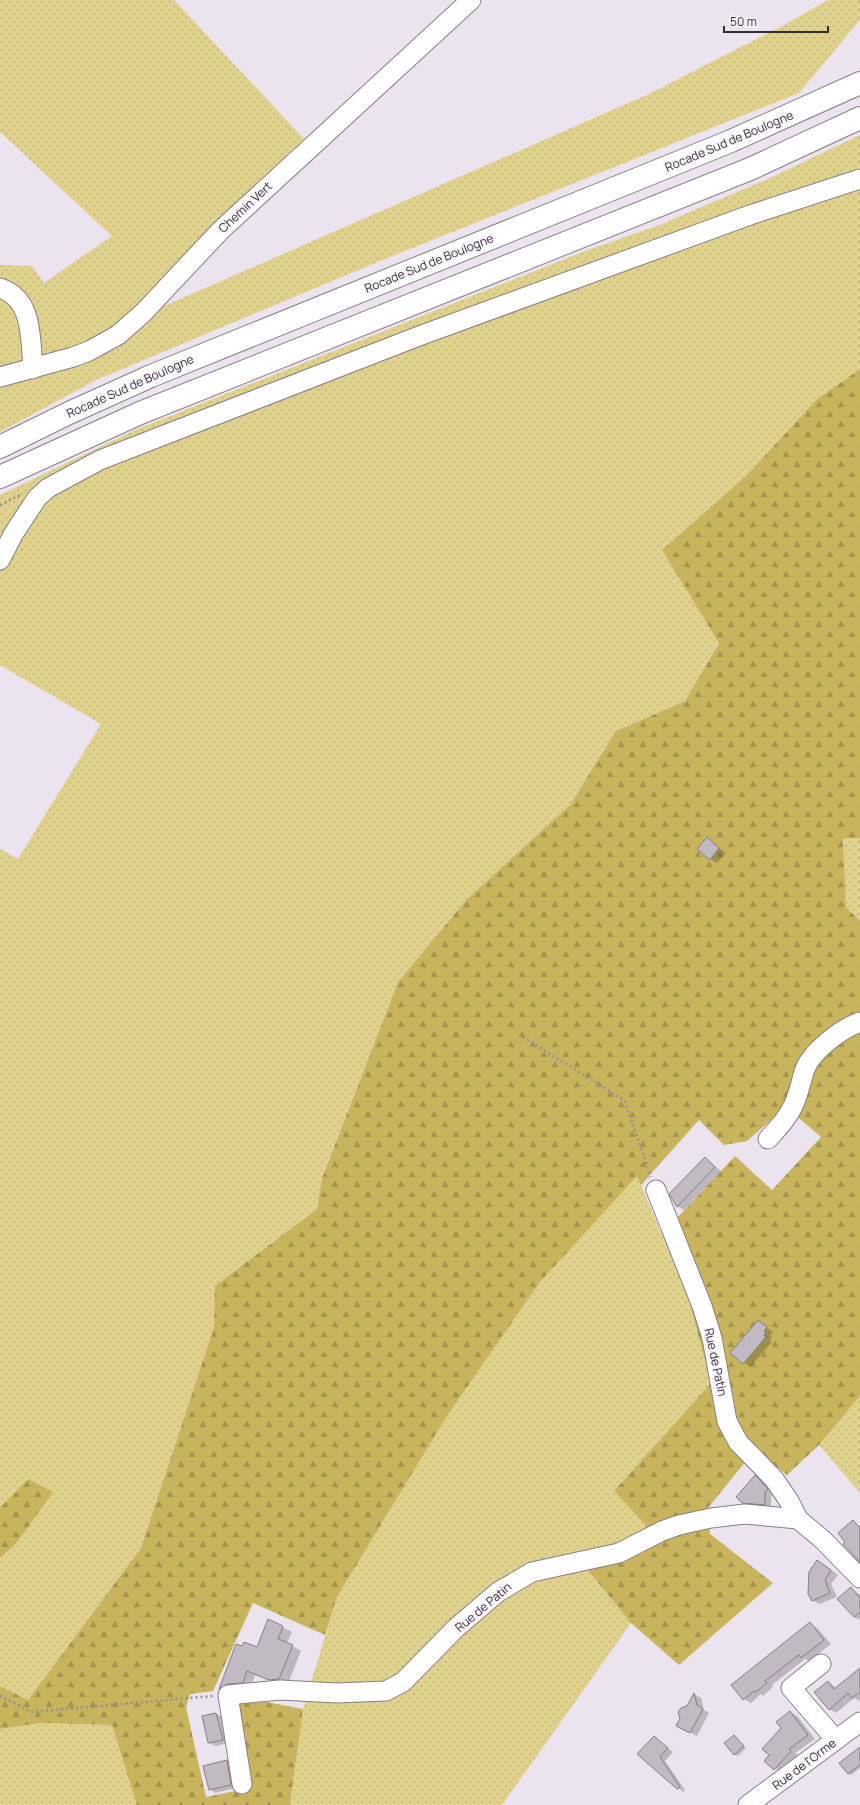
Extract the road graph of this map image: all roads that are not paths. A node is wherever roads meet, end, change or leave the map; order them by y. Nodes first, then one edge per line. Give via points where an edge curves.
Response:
1 (471, 0) edge
2 (860, 83) edge
3 (860, 118) edge
4 (860, 179) edge
5 (0, 288) edge
6 (33, 369) junction
7 (0, 377) edge
8 (0, 447) edge
9 (0, 477) edge
10 (0, 560) edge
11 (860, 1022) edge
12 (768, 1139) dead end
13 (656, 1190) road end
14 (798, 1519) junction
15 (860, 1578) edge
16 (821, 1664) dead end
17 (860, 1722) edge
18 (836, 1740) junction
19 (242, 1784) dead end
20 (748, 1805) edge

1 - 6 street, Chemin Vert via 220,231 129,325 105,343 89,351
2 - 8 highway, Rocade Sud de Boulogne via 724,144 151,376
3 - 9 highway via 750,169 140,412
4 - 10 street via 750,215 419,336 100,460 54,485 37,498
5 - 6 street via 8,290 18,298 25,310 29,321
6 - 7 street, Chemin Vert
11 - 12 street via 832,1037 817,1054 806,1068 795,1103
13 - 14 street, Rue de Patin via 712,1338 731,1430 738,1442 774,1479
14 - 15 street, Rue de Patin via 823,1540
14 - 19 street, Rue de Patin via 745,1514 711,1518 662,1531 619,1553 532,1572 498,1592 456,1628 403,1682 386,1690 337,1693 280,1690 228,1695
16 - 18 street via 791,1688
17 - 18 street, Rue de l'Orme
18 - 20 street, Rue de l'Orme

